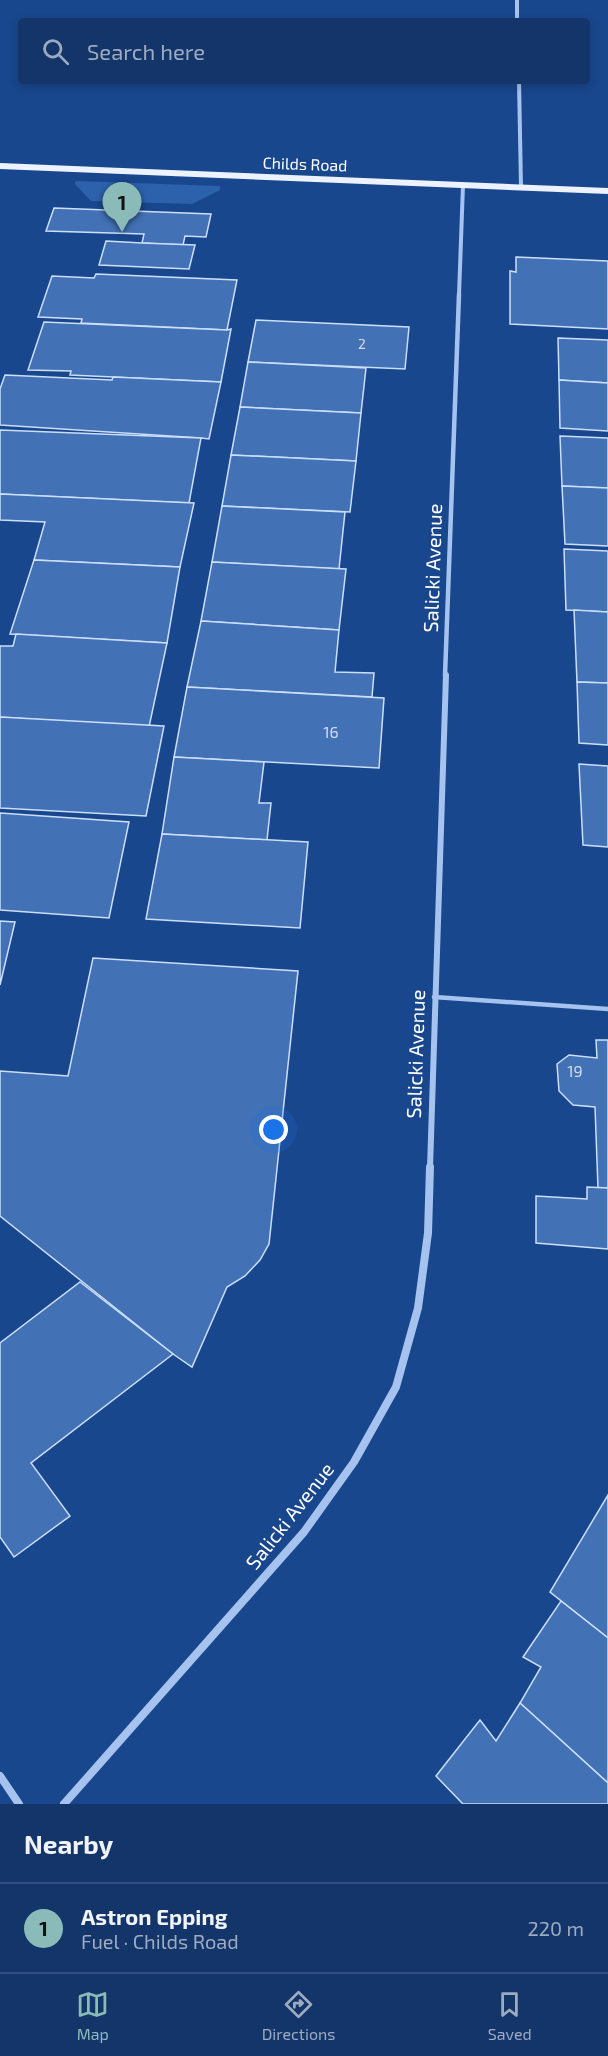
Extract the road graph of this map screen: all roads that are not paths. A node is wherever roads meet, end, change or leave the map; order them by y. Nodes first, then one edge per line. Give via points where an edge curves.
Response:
1 (517, 0) edge
2 (518, 18) edge
3 (519, 84) edge
4 (0, 166) edge
5 (464, 185) junction
6 (521, 187) junction
7 (608, 190) edge
8 (434, 998) junction
9 (608, 1010) edge
10 (0, 1776) edge
11 (19, 1804) edge
12 (64, 1804) edge

1 - 2 street
3 - 6 street
4 - 5 main road, Childs Road
5 - 6 main road, Childs Road
5 - 8 street, Salicki Avenue
6 - 7 main road, Childs Road
8 - 9 lane
8 - 12 street, Salicki Avenue via 428,1233 418,1308 396,1387 354,1462 304,1532
10 - 11 street

